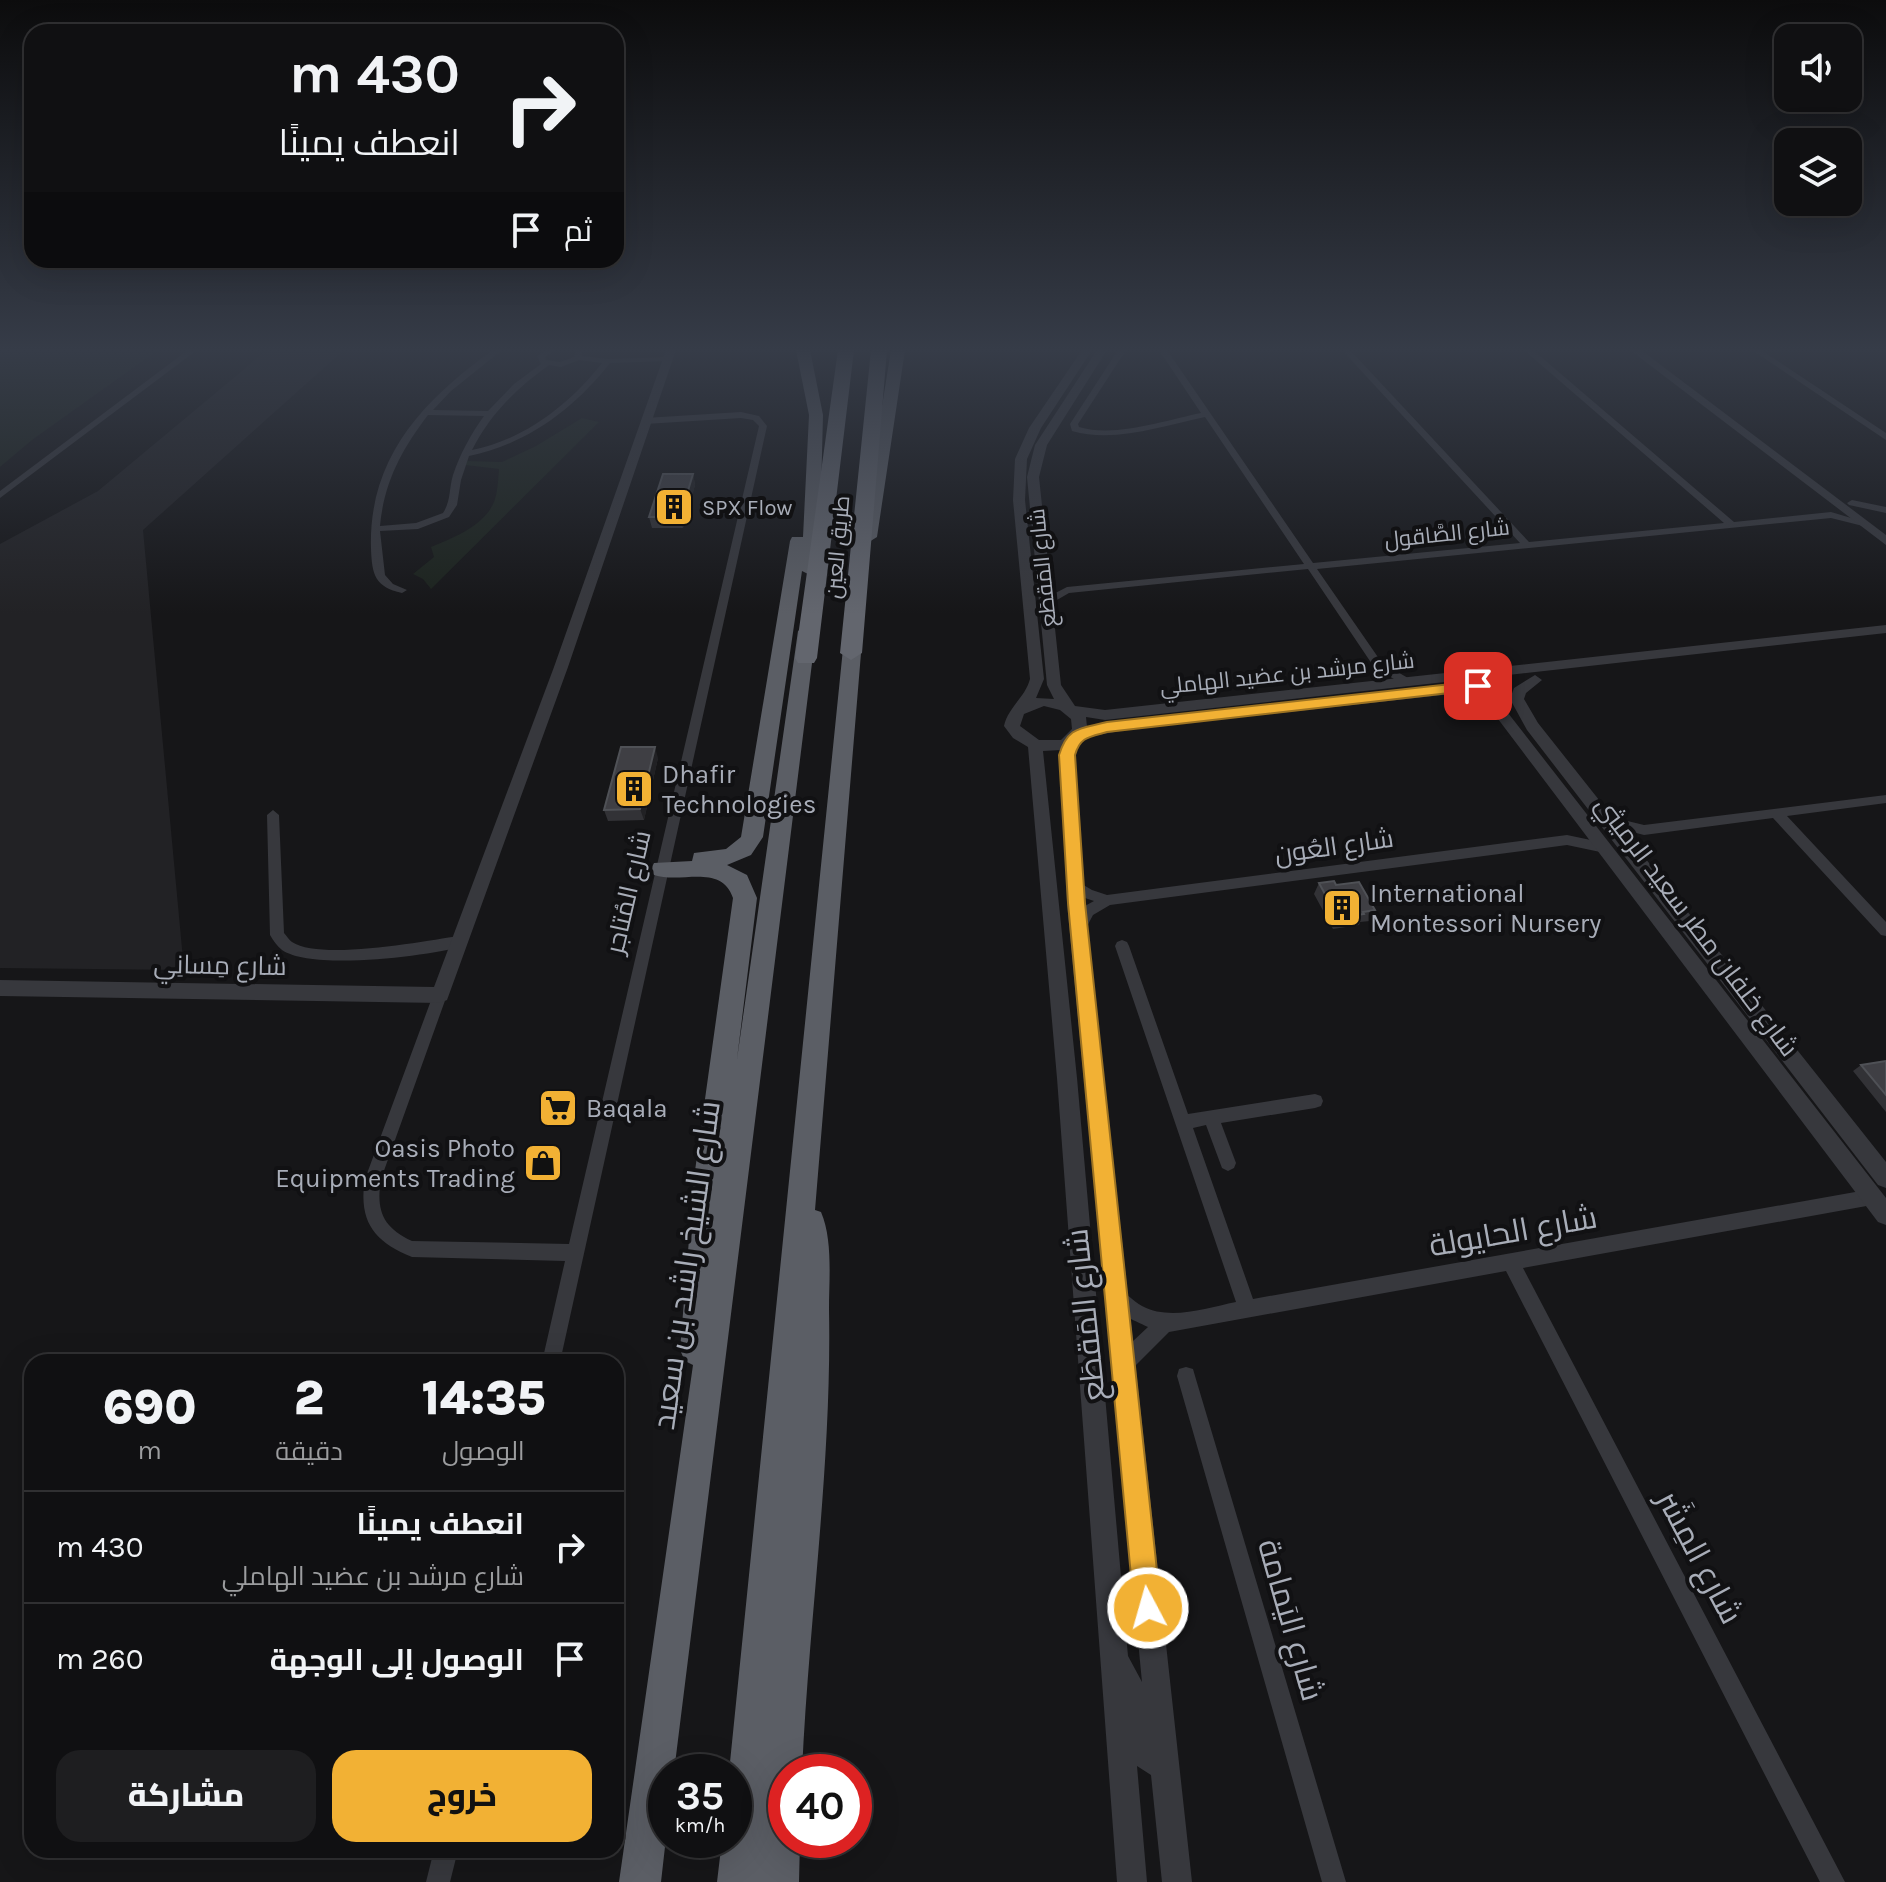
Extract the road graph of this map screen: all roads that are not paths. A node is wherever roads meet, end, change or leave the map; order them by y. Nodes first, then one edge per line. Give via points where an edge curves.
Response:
1 (64, 438) edge
2 (76, 438) edge
3 (405, 438) edge
4 (476, 438) edge
5 (509, 438) edge
6 (639, 438) edge
7 (759, 438) edge
8 (816, 438) edge
9 (816, 438) edge
10 (835, 438) edge
11 (871, 438) edge
12 (884, 438) edge
13 (1031, 438) edge
14 (1045, 438) edge
15 (1223, 438) edge
16 (1428, 438) edge
17 (1630, 438) edge
18 (1751, 438) edge
19 (1762, 438) edge
20 (466, 454) junction
21 (0, 485) edge
22 (0, 495) edge
23 (1844, 501) junction
24 (1886, 510) edge
25 (1831, 515) junction
26 (1863, 523) junction
27 (1732, 525) junction
28 (1882, 525) edge
29 (374, 529) junction
30 (1886, 541) edge
31 (1527, 545) junction
32 (1312, 567) junction
33 (1043, 579) junction
34 (402, 590) dead end
35 (1067, 590) junction
36 (1046, 602) junction
37 (1886, 629) edge
38 (1886, 641) edge
39 (851, 653) junction
40 (806, 658) junction
41 (1378, 665) junction
42 (1535, 680) junction
43 (1404, 681) junction
44 (1375, 684) junction
45 (1450, 689) junction
46 (1024, 705) junction
47 (1070, 708) junction
48 (1522, 727) junction
49 (1075, 738) junction
50 (1035, 745) junction
51 (1886, 799) edge
52 (1776, 813) junction
53 (273, 815) dead end
54 (1607, 821) junction
55 (1587, 824) junction
56 (1644, 830) junction
57 (1567, 840) junction
58 (1605, 848) junction
59 (1628, 848) junction
60 (663, 864) junction
61 (1075, 885) junction
62 (1107, 900) junction
63 (1079, 928) junction
64 (1886, 931) edge
65 (459, 942) junction
66 (1122, 946) dead end
67 (0, 988) edge
68 (440, 995) junction
69 (1067, 1078) junction
70 (1315, 1101) dead end
71 (1211, 1118) junction
72 (1183, 1122) junction
73 (805, 1157) junction
74 (1228, 1163) dead end
75 (1886, 1178) edge
76 (1872, 1197) junction
77 (1886, 1215) edge
78 (576, 1253) junction
79 (1112, 1256) junction
80 (1511, 1262) junction
81 (1115, 1297) junction
82 (1247, 1308) junction
83 (1164, 1324) junction
84 (553, 1354) edge
85 (1122, 1365) junction
86 (1186, 1376) dead end
87 (681, 1568) junction
88 (672, 1644) junction
89 (1114, 1656) junction
90 (1164, 1760) junction
91 (444, 1858) edge
92 (438, 1882) edge
93 (629, 1882) edge
94 (640, 1882) edge
95 (738, 1882) edge
96 (778, 1882) edge
97 (1132, 1882) edge
98 (1177, 1882) edge
99 (1334, 1882) edge
100 (1833, 1882) edge

1 - 21 street
2 - 22 street
3 - 29 street via 389,468
4 - 20 street
5 - 20 street
6 - 65 street
7 - 60 street, شارع المُتاجر
8 - 40 highway, شارع الشيخ راشد بن سعيد
9 - 60 highway via 752,837 731,857
10 - 40 highway, طريق العين
11 - 39 highway, طريق العين
12 - 39 highway
13 - 46 street, شارع المَقطَع via 1021,459 1019,500 1037,679
14 - 33 street, شارع المَقطَع via 1035,462 1034,501
15 - 32 street
16 - 31 street
17 - 27 street
18 - 23 street via 1828,496 1829,492
19 - 23 street
20 - 29 street via 455,502 446,515 418,526
23 - 24 street
23 - 25 street
23 - 26 street
23 - 28 street
24 - 28 street
25 - 26 street, شارع الصَّاقول
25 - 27 street, شارع الصَّاقول
26 - 30 street
27 - 31 street, شارع الصَّاقول
29 - 34 street via 380,580
31 - 32 street, شارع الصَّاقول
32 - 35 street, شارع الصَّاقول
32 - 41 street
33 - 35 street, شارع الصَّاقول
33 - 36 street, شارع المَقطَع
35 - 36 street, شارع الصَّاقول
36 - 47 street, شارع المَقطَع via 1054,685
37 - 43 street, شارع مرشد بن عضيد الهاملي
38 - 42 street, شارع مرشد بن عضيد الهاملي
39 - 73 highway
40 - 87 highway, شارع الشيخ راشد بن سعيد
41 - 43 street
41 - 44 street
42 - 45 street, شارع مرشد بن عضيد الهاملي
42 - 48 street, شارع خلفان مطر سعيد الرميثي via 1525,684 1517,699
43 - 44 street, شارع مرشد بن عضيد الهاملي
44 - 47 street, شارع مرشد بن عضيد الهاملي via 1105,715
45 - 48 street, شارع خلفان مطر سعيد الرميثي via 1493,707
45 - 49 street, شارع مرشد بن عضيد الهاملي via 1107,727
46 - 47 street via 1044,701
46 - 50 street via 1012,726
47 - 49 street via 1081,723
48 - 54 street, شارع خلفان مطر سعيد الرميثي
48 - 55 street, شارع خلفان مطر سعيد الرميثي
49 - 50 street via 1048,747
49 - 61 street, شارع المَقطَع via 1067,755
50 - 69 street, شارع المَقطَع
51 - 52 street
52 - 56 street
52 - 64 street
53 - 65 street via 277,935 286,948 332,956
54 - 56 street
54 - 59 street, شارع خلفان مطر سعيد الرميثي
55 - 57 street
55 - 58 street, شارع خلفان مطر سعيد الرميثي
56 - 59 street
57 - 58 street, شارع العُون
57 - 62 street, شارع العُون
58 - 76 street, شارع خلفان مطر سعيد الرميثي
59 - 75 street, شارع خلفان مطر سعيد الرميثي
60 - 78 street, شارع المُتاجر
60 - 87 highway via 723,871 739,881 745,898 708,1178
61 - 62 street
61 - 63 street, شارع المَقطَع
62 - 63 street via 1088,911
63 - 79 street, شارع المَقطَع
65 - 68 street
66 - 72 street
67 - 68 street, شارع مِسانِي
68 - 78 street via 373,1179 373,1218 388,1238 412,1249
69 - 79 street via 1075,1067 1085,1071 1099,1202
69 - 89 street, شارع المَقطَع
70 - 71 street
71 - 72 street
71 - 74 street
72 - 82 street
73 - 95 highway
73 - 96 highway via 813,1259 813,1399 785,1730
76 - 77 street, شارع خلفان مطر سعيد الرميثي
76 - 80 street, شارع الحايولة
78 - 84 street, شارع المُتاجر
79 - 81 street, شارع المَقطَع
80 - 82 street, شارع الحايولة
80 - 100 street, شارع المِشَر
81 - 83 street via 1148,1320
81 - 85 street, شارع المَقطَع
82 - 83 street, شارع الحايولة
83 - 85 street
85 - 90 street, شارع المَقطَع
86 - 99 street, شارع اليَمامة
87 - 88 highway, شارع الشيخ راشد بن سعيد
88 - 93 highway
88 - 94 highway, شارع الشيخ راشد بن سعيد
89 - 90 street via 1135,1698 1144,1753 1151,1760
89 - 97 street, شارع المَقطَع
90 - 98 street, شارع المَقطَع
91 - 92 street

